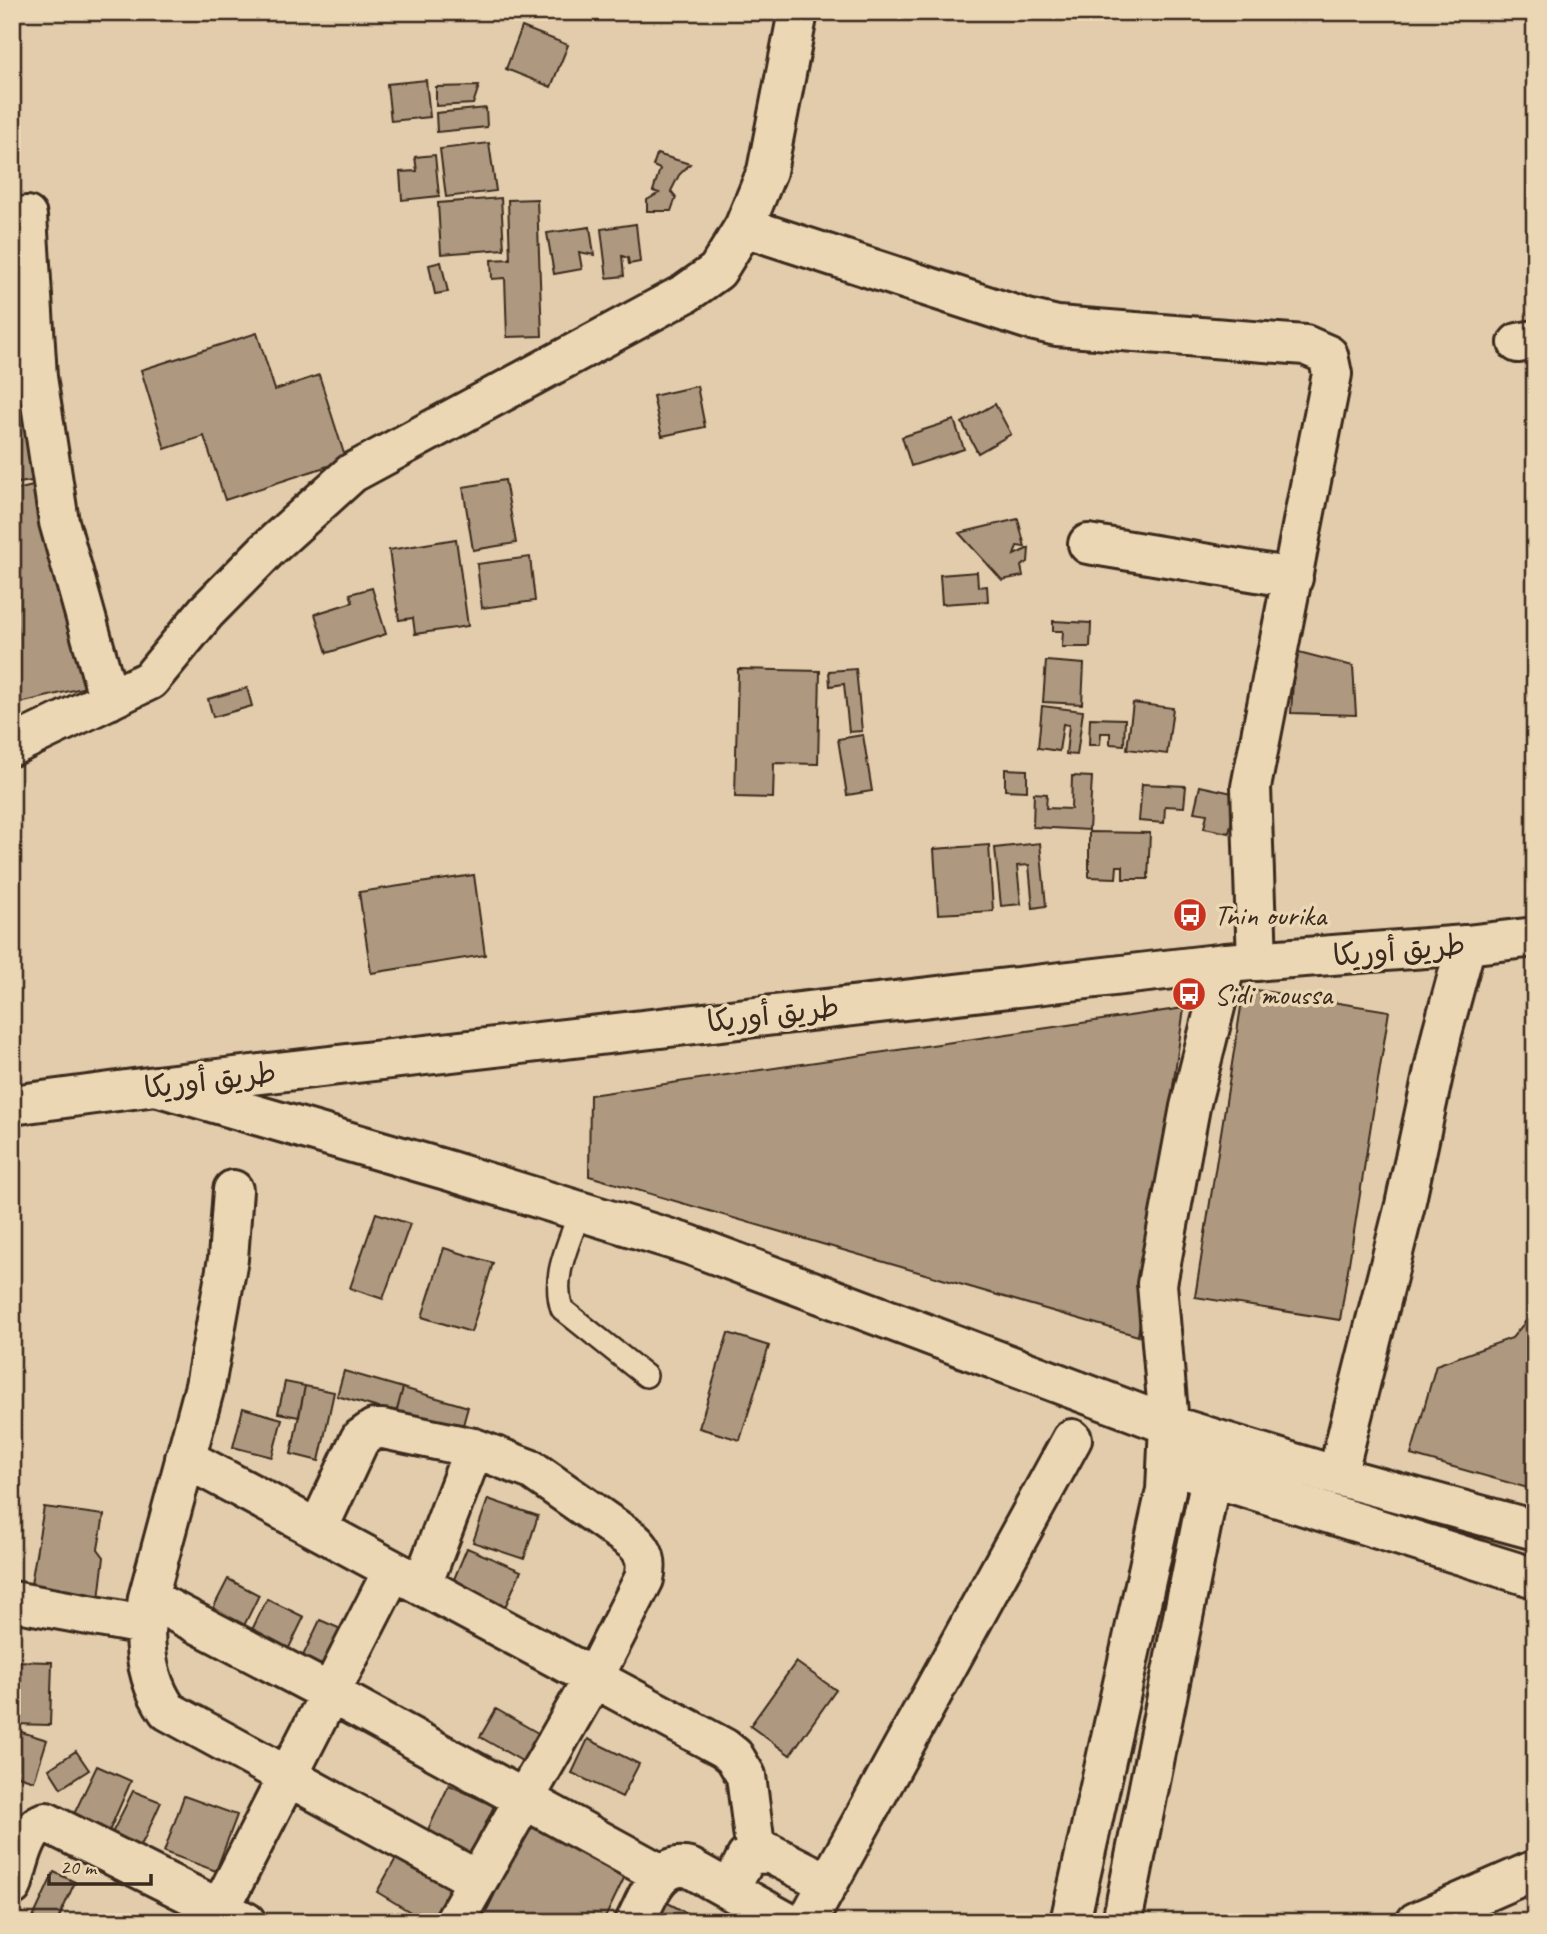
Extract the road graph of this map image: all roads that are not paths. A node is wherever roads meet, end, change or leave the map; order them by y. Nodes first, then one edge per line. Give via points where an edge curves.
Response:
1 (798, 12) edge
2 (27, 216) dead end
3 (744, 227) junction
4 (1088, 544) dead end
5 (1293, 578) junction
6 (109, 700) junction
7 (12, 746) edge
8 (1535, 937) edge
9 (1466, 945) junction
10 (1242, 962) junction
11 (156, 1086) junction
12 (12, 1105) edge
13 (233, 1190) dead end
14 (580, 1211) junction
15 (646, 1376) dead end
16 (1169, 1425) junction
17 (1072, 1439) dead end
18 (474, 1448) junction
19 (185, 1458) junction
20 (1167, 1463) junction
21 (1337, 1476) junction
22 (1211, 1477) junction
23 (318, 1529) junction
24 (1535, 1530) edge
25 (407, 1577) junction
26 (1535, 1578) edge
27 (12, 1601) edge
28 (146, 1611) junction
29 (594, 1678) junction
30 (330, 1693) junction
31 (288, 1776) junction
32 (524, 1799) junction
33 (756, 1854) junction
34 (1535, 1870) edge
35 (661, 1874) junction
36 (477, 1880) junction
37 (828, 1883) junction
38 (12, 1886) edge
39 (730, 1891) junction
40 (233, 1914) edge
41 (454, 1922) edge
42 (635, 1922) edge
43 (787, 1922) edge
44 (807, 1922) edge
45 (1070, 1922) edge
46 (1122, 1922) edge
47 (1416, 1922) edge

1 - 3 street via 767,171
2 - 6 street via 37,377 59,522
3 - 5 street via 1057,326 1305,345 1328,355 1332,374
3 - 6 street via 717,271 686,293 352,473 206,612 150,680
4 - 5 street
5 - 10 street via 1251,787
6 - 7 street
8 - 9 street, طريق أوريكا
9 - 10 street, طريق أوريكا
9 - 21 street
10 - 11 street, طريق أوريكا
10 - 16 street via 1190,1107 1157,1283
11 - 12 street, طريق أوريكا
11 - 14 street
13 - 19 street via 217,1327
14 - 15 lane via 558,1277 562,1309
14 - 16 street via 690,1245
16 - 20 street
16 - 21 street
17 - 37 street
18 - 23 street via 383,1429 366,1433 359,1439
18 - 25 street
18 - 29 street via 532,1469 644,1553 644,1579
19 - 23 street
19 - 28 street
20 - 22 street
20 - 45 street via 1166,1490
21 - 24 street
22 - 26 street
22 - 46 street
23 - 25 street
25 - 29 street
25 - 30 street
27 - 28 street
28 - 30 street
28 - 31 street via 153,1688 168,1711
29 - 32 street
29 - 33 street via 734,1756 746,1776
30 - 31 street
30 - 32 street
31 - 36 street
31 - 40 street
32 - 35 street
32 - 36 street
33 - 37 street via 769,1853
33 - 39 street via 746,1858
34 - 47 street
35 - 39 street via 680,1866
35 - 42 street
36 - 41 street
37 - 44 street
38 - 40 street via 32,1829 46,1822
39 - 43 street

